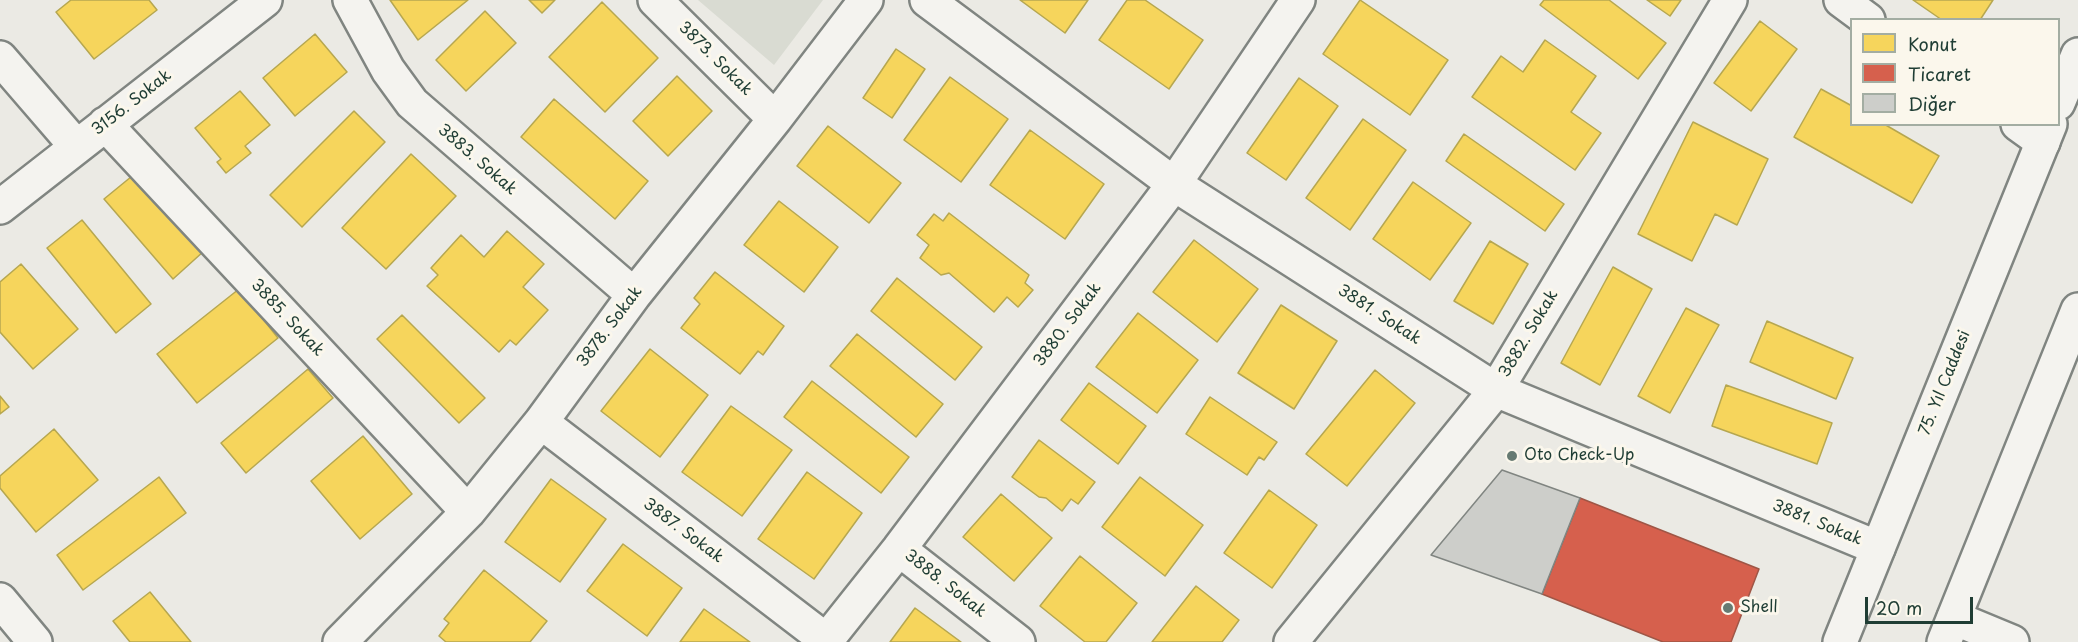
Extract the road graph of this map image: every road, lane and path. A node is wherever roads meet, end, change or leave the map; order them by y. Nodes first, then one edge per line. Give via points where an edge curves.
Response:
1 (265, 0) edge
2 (350, 0) edge
3 (655, 0) edge
4 (866, 0) edge
5 (927, 0) edge
6 (1298, 0) edge
7 (1730, 0) edge
8 (1841, 0) edge
9 (1865, 18) edge
10 (2078, 55) edge
11 (0, 58) edge
12 (2060, 98) edge
13 (775, 118) junction
14 (105, 124) junction
15 (2037, 130) edge
16 (76, 146) junction
17 (1174, 184) junction
18 (0, 207) edge
19 (634, 295) junction
20 (2078, 310) edge
21 (2070, 350) edge
22 (1496, 390) junction
23 (541, 422) junction
24 (468, 512) junction
25 (1878, 548) junction
26 (899, 549) junction
27 (0, 600) edge
28 (1949, 630) edge
29 (825, 641) edge
30 (36, 642) edge
31 (340, 642) edge
32 (1018, 642) edge
33 (1291, 642) edge
34 (1840, 642) edge
35 (2012, 642) edge

1 - 14 street, 3156. Sokak
2 - 19 street, 3883. Sokak via 388,70 412,103
3 - 13 street, 3873. Sokak
4 - 13 street, 3878. Sokak
5 - 17 street, 3881. Sokak
6 - 17 street, 3880. Sokak
7 - 22 street, 3882. Sokak
8 - 9 street
10 - 12 street
11 - 16 street
13 - 19 street, 3878. Sokak
14 - 16 street, 3156. Sokak
14 - 24 street, 3885. Sokak
15 - 25 street, 75. Yıl Caddesi
16 - 18 street, 3156. Sokak
17 - 22 street, 3881. Sokak
17 - 26 street, 3880. Sokak
19 - 23 street, 3878. Sokak
20 - 21 street
21 - 28 street
22 - 25 street, 3881. Sokak
22 - 33 street, 3882. Sokak
23 - 24 street, 3878. Sokak
23 - 29 street, 3887. Sokak
24 - 31 street, 3878. Sokak
25 - 34 street, 75. Yıl Caddesi
26 - 29 street, 3880. Sokak
26 - 32 street, 3888. Sokak
27 - 30 street
28 - 35 street

